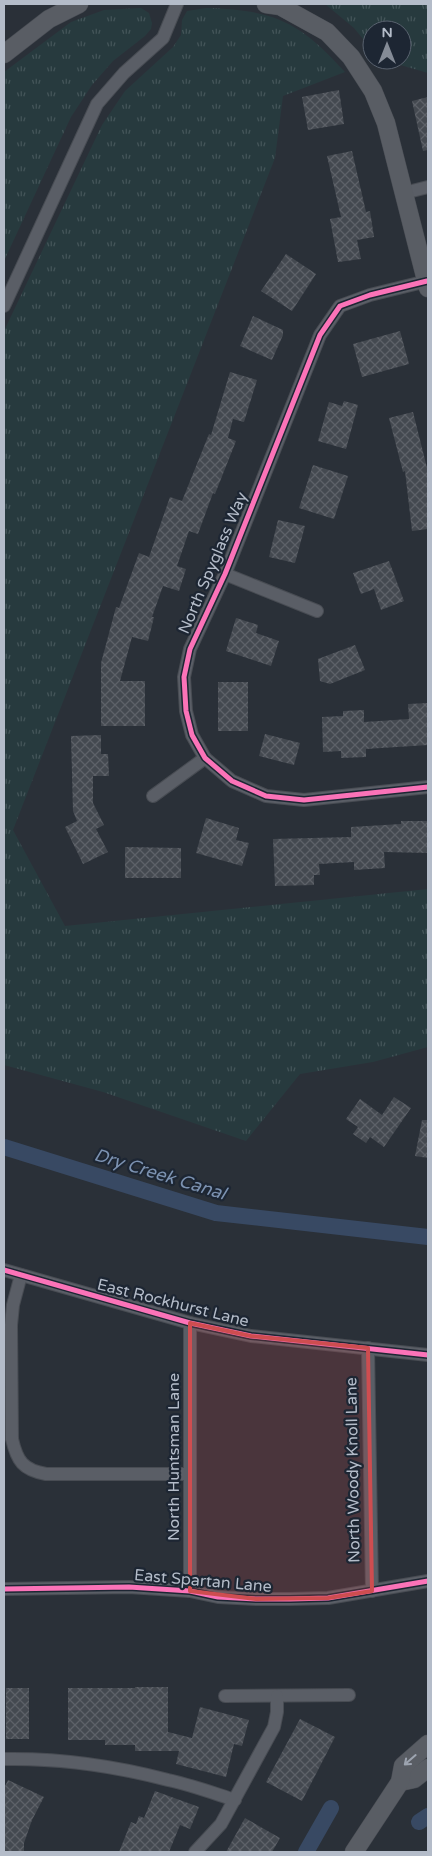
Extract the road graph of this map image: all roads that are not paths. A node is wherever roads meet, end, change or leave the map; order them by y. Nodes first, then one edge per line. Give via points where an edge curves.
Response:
1 (79, 4) edge
2 (177, 4) edge
3 (266, 4) edge
4 (4, 54) edge
5 (428, 187) edge
6 (404, 193) junction
7 (427, 284) edge
8 (4, 306) edge
9 (225, 574) junction
10 (317, 611) dead end
11 (206, 758) junction
12 (428, 787) edge
13 (153, 796) dead end
14 (4, 1270) edge
15 (21, 1275) junction
16 (190, 1323) junction
17 (368, 1348) junction
18 (428, 1355) edge
19 (189, 1474) junction
20 (428, 1581) edge
21 (4, 1589) edge
22 (190, 1590) junction
23 (372, 1590) junction
24 (349, 1695) dead end
25 (225, 1696) dead end
26 (277, 1696) junction
27 (428, 1744) edge
28 (4, 1759) edge
29 (428, 1768) edge
30 (400, 1782) junction
31 (235, 1800) junction
32 (195, 1852) edge
33 (354, 1852) edge

1 - 4 street via 49,19
2 - 8 street via 163,38 124,73 97,104
3 - 6 street via 280,6 327,32 351,57 373,91 386,123
5 - 6 street
6 - 7 street
7 - 9 street, North Spyglass Way via 370,295 340,306 320,335
9 - 10 street, North Spyglass Way
9 - 11 street, North Spyglass Way via 190,649 184,677 186,711 192,735
11 - 12 street, North Spyglass Way via 232,781 266,796 304,800
11 - 13 street
14 - 15 street, East Rockhurst Lane
15 - 16 street, East Rockhurst Lane
15 - 19 street via 11,1325 12,1439 16,1455 24,1465 46,1474
16 - 17 street, East Rockhurst Lane via 251,1336
16 - 19 street, North Huntsman Lane
17 - 18 street, East Rockhurst Lane
17 - 23 street, North Woody Knoll Lane
19 - 22 street, North Huntsman Lane
20 - 23 street, East Spartan Lane
21 - 22 street, East Spartan Lane via 129,1587
22 - 23 street, East Spartan Lane via 218,1597 256,1600 328,1598
24 - 26 street
25 - 26 street
26 - 31 street via 274,1726
27 -> 30 street via 403,1766
28 - 31 street via 82,1763 169,1780
29 - 30 street via 414,1779
30 - 33 street
31 - 32 street via 221,1824

